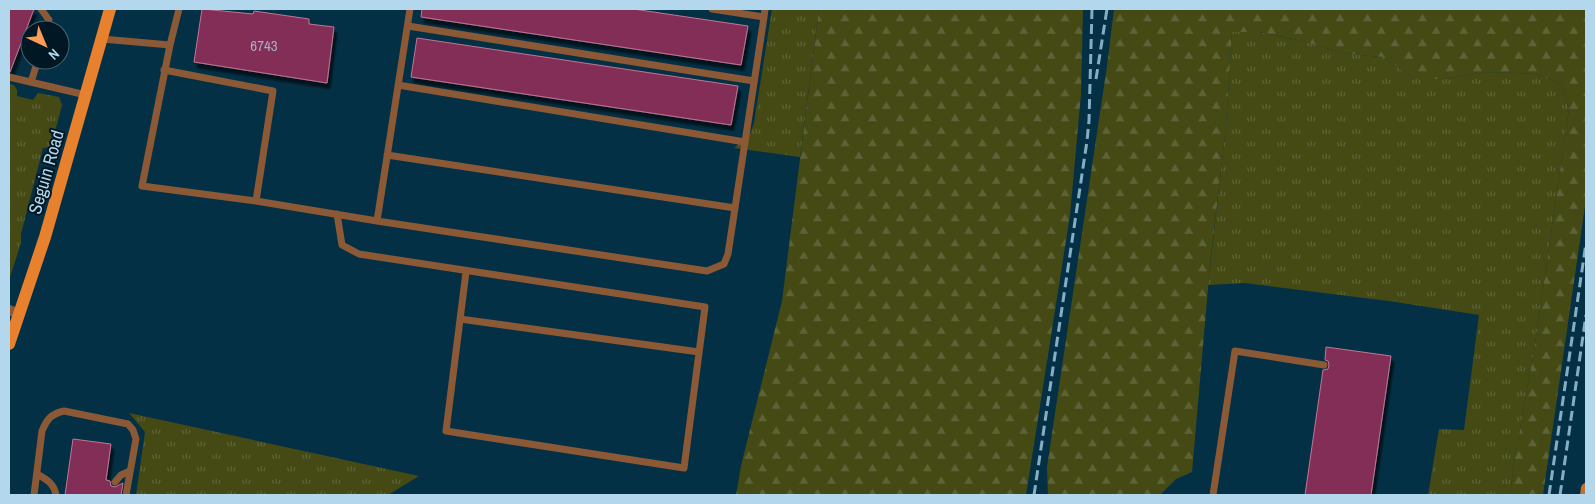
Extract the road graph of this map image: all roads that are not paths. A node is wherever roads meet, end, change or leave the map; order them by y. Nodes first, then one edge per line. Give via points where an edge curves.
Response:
1 (41, 9) edge
2 (110, 9) edge
3 (178, 9) edge
4 (410, 9) edge
5 (712, 9) edge
6 (764, 13) edge
7 (48, 20) edge
8 (408, 26) junction
9 (102, 39) junction
10 (170, 45) junction
11 (35, 70) edge
12 (164, 70) junction
13 (9, 77) edge
14 (754, 81) junction
15 (32, 82) junction
16 (398, 85) junction
17 (86, 95) junction
18 (745, 142) junction
19 (388, 155) junction
20 (256, 201) junction
21 (735, 208) junction
22 (337, 214) junction
23 (377, 221) junction
24 (466, 272) junction
25 (14, 312) edge
26 (460, 319) junction
27 (10, 336) edge
28 (700, 352) junction
29 (1324, 365) dead end
30 (130, 470) junction
31 (36, 474) junction
32 (115, 482) dead end
33 (1586, 488) edge
34 (34, 495) edge
35 (56, 495) edge
36 (126, 495) edge
37 (1213, 495) edge
38 (1585, 495) edge

1 - 7 lane
2 - 9 main road, Seguin Road
3 - 10 lane
4 - 8 lane
5 - 6 lane
6 - 14 lane
8 - 14 lane
8 - 16 lane
9 - 10 lane
9 - 17 main road, Seguin Road
10 - 12 lane
11 - 15 lane
12 - 20 lane via 273,91
12 - 20 lane via 142,186
13 - 15 lane
14 - 18 lane
15 - 17 lane
16 - 18 lane
16 - 19 lane
17 - 25 main road, Seguin Road via 45,237
18 - 21 lane
19 - 21 lane
19 - 23 lane
20 - 22 lane
21 - 23 lane via 724,264 707,272
22 - 23 lane
22 - 24 lane via 342,245 359,254
24 - 26 lane
24 - 28 lane via 705,308
25 - 27 main road, Seguin Road
26 - 28 lane
26 - 28 lane via 446,431 684,468
29 - 37 lane via 1235,351
30 - 31 lane via 136,439 128,424 64,411 55,413 46,422
30 - 32 lane
30 - 36 lane
31 - 34 lane
31 - 35 lane via 49,481
33 - 38 main road

